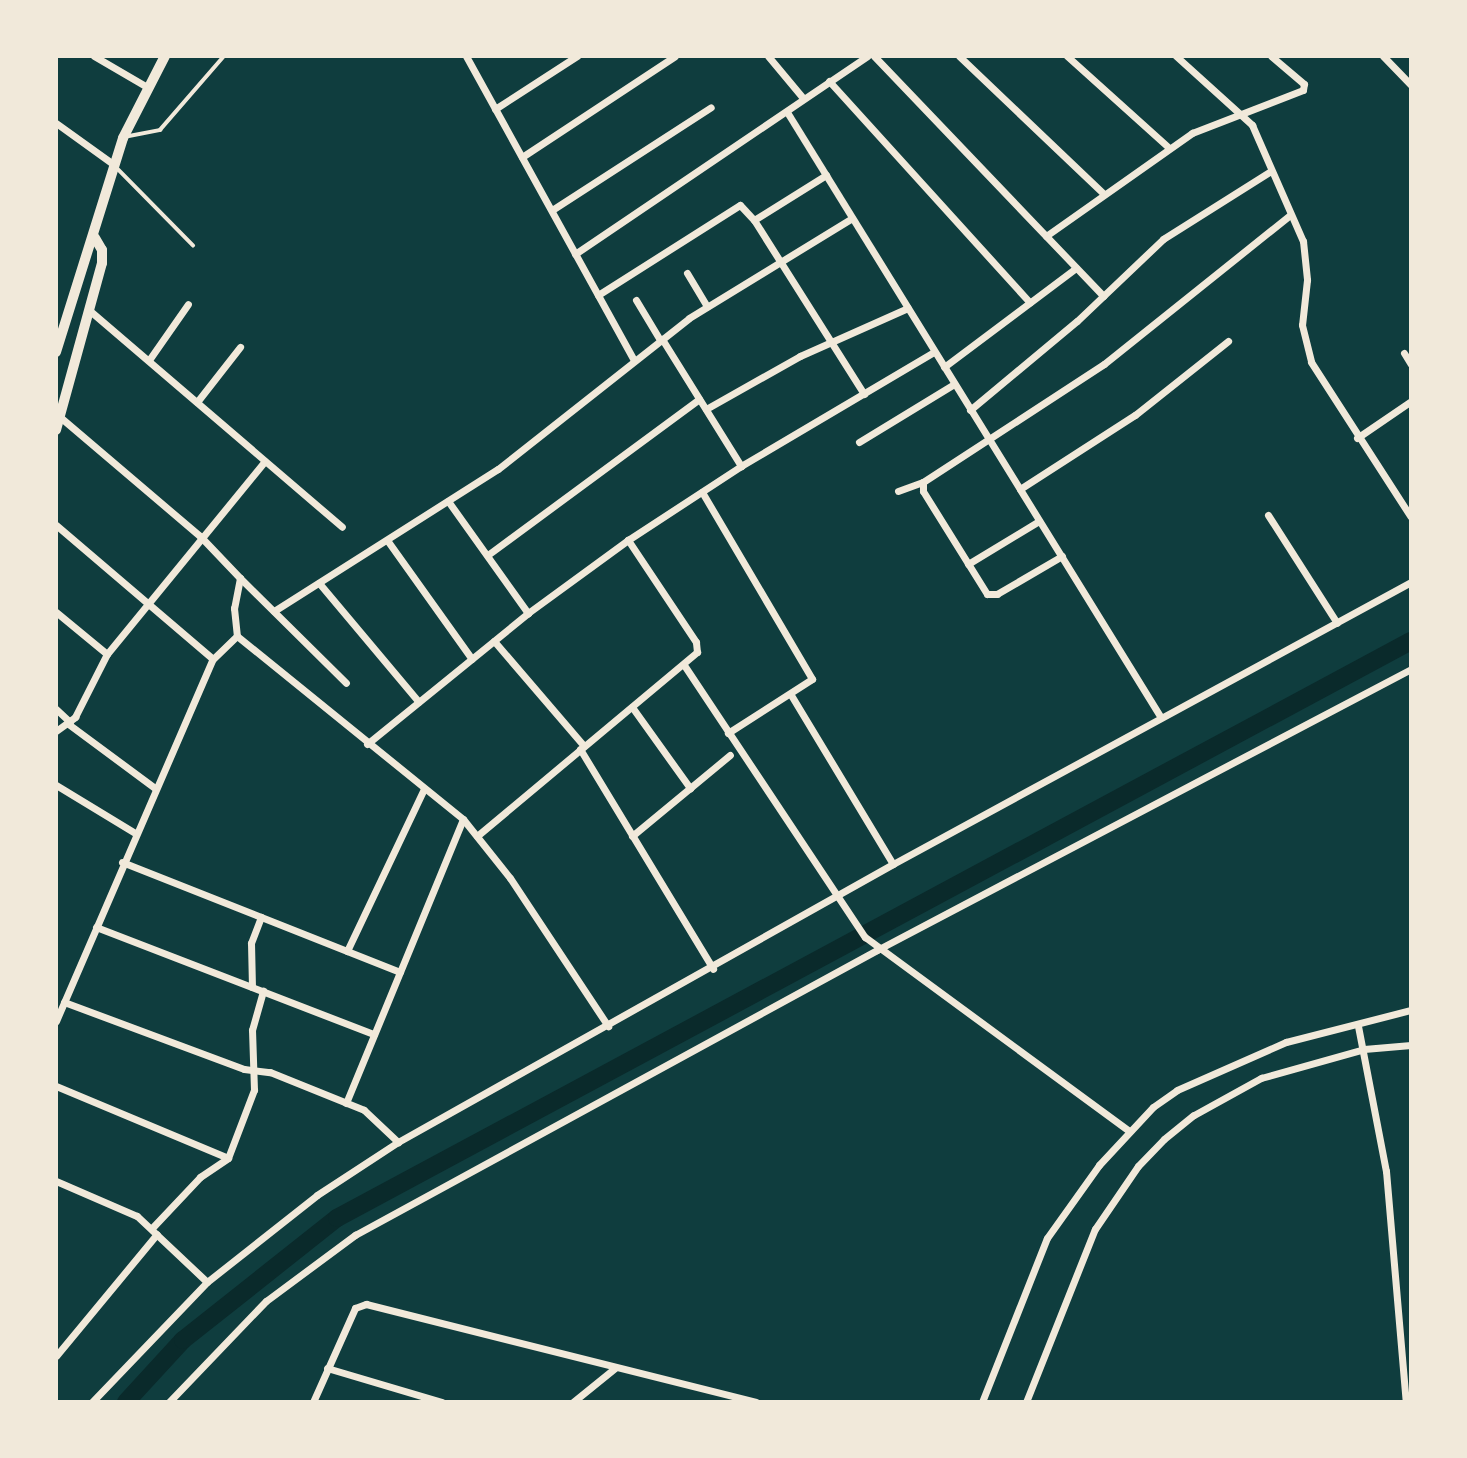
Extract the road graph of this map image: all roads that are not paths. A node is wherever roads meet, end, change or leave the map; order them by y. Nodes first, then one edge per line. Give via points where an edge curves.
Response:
1 (93, 56) edge
2 (164, 56) edge
3 (224, 56) edge
4 (466, 56) edge
5 (577, 56) edge
6 (675, 56) edge
7 (768, 56) edge
8 (874, 56) edge
9 (959, 56) edge
10 (1067, 56) edge
11 (1176, 56) edge
12 (1271, 56) edge
13 (1383, 56) edge
14 (861, 57) edge
15 (829, 81) junction
16 (1411, 85) edge
17 (147, 87) junction
18 (803, 98) junction
19 (711, 107) dead end
20 (495, 108) junction
21 (787, 111) junction
22 (1244, 115) junction
23 (56, 122) edge
24 (123, 138) junction
25 (1168, 147) junction
26 (522, 157) junction
27 (113, 164) junction
28 (1271, 171) junction
29 (826, 175) junction
30 (1102, 193) junction
31 (552, 210) junction
32 (1290, 215) junction
33 (852, 218) junction
34 (754, 220) junction
35 (1046, 236) junction
36 (95, 238) junction
37 (193, 245) dead end
38 (575, 254) junction
39 (781, 262) junction
40 (1076, 268) junction
41 (687, 274) dead end
42 (598, 295) junction
43 (1103, 296) junction
44 (636, 300) dead end
45 (1030, 303) junction
46 (188, 304) dead end
47 (707, 306) junction
48 (908, 308) junction
49 (89, 310) junction
50 (661, 340) junction
51 (1228, 341) dead end
52 (832, 343) junction
53 (240, 347) dead end
54 (56, 352) edge
55 (934, 352) junction
56 (1404, 353) dead end
57 (149, 360) junction
58 (634, 360) junction
59 (1411, 364) edge
60 (944, 367) junction
61 (954, 384) junction
62 (864, 394) junction
63 (699, 399) junction
64 (1411, 401) edge
65 (197, 402) junction
66 (706, 409) junction
67 (970, 410) junction
68 (60, 417) junction
69 (56, 430) edge
70 (1357, 438) junction
71 (990, 441) junction
72 (859, 442) dead end
73 (265, 461) junction
74 (741, 466) junction
75 (923, 482) junction
76 (1020, 489) junction
77 (898, 491) dead end
78 (702, 492) junction
79 (448, 500) junction
80 (1268, 515) dead end
81 (1411, 517) edge
82 (1039, 521) junction
83 (56, 525) edge
84 (342, 527) dead end
85 (200, 536) junction
86 (387, 540) junction
87 (628, 540) junction
88 (489, 555) junction
89 (1062, 556) junction
90 (968, 564) junction
91 (240, 578) junction
92 (1411, 582) edge
93 (319, 583) junction
94 (148, 604) junction
95 (274, 611) junction
96 (56, 612) edge
97 (528, 613) junction
98 (1337, 622) junction
99 (237, 636) junction
100 (494, 642) junction
101 (107, 654) junction
102 (213, 659) junction
103 (472, 659) junction
104 (684, 664) junction
105 (1411, 669) edge
106 (346, 683) dead end
107 (791, 695) junction
108 (419, 702) junction
109 (632, 706) junction
110 (56, 709) edge
111 (1160, 716) junction
112 (68, 722) junction
113 (56, 731) edge
114 (728, 733) junction
115 (367, 744) junction
116 (582, 747) junction
117 (730, 755) dead end
118 (56, 785) edge
119 (155, 788) junction
120 (690, 788) junction
121 (424, 789) junction
122 (463, 819) junction
123 (135, 833) junction
124 (477, 836) junction
125 (632, 836) junction
126 (122, 862) junction
127 (892, 864) junction
128 (836, 895) junction
129 (261, 917) junction
130 (96, 927) junction
131 (877, 950) junction
132 (347, 951) junction
133 (713, 969) junction
134 (400, 972) junction
135 (252, 987) junction
136 (263, 991) junction
137 (64, 1002) junction
138 (1411, 1010) edge
139 (56, 1021) edge
140 (608, 1026) junction
141 (1358, 1026) junction
142 (374, 1034) junction
143 (1411, 1045) edge
144 (1364, 1049) junction
145 (254, 1070) junction
146 (56, 1086) edge
147 (346, 1102) junction
148 (1129, 1131) junction
149 (398, 1142) junction
150 (228, 1158) junction
151 (56, 1181) edge
152 (155, 1231) junction
153 (207, 1283) junction
154 (56, 1356) edge
155 (327, 1368) junction
156 (615, 1368) junction
157 (92, 1402) edge
158 (169, 1402) edge
159 (313, 1402) edge
160 (442, 1402) edge
161 (573, 1402) edge
162 (756, 1402) edge
163 (982, 1402) edge
164 (1026, 1402) edge
165 (1406, 1402) edge

1 - 17 street
2 - 17 main road
3 - 24 lane via 160,130
4 - 20 street
5 - 20 street
6 - 26 street
7 - 18 street
8 - 35 street
9 - 30 street
10 - 25 street
11 - 22 street
12 - 22 street via 1304,89
13 - 16 street
14 - 15 street
15 - 18 street
15 - 45 street
17 - 24 main road
18 - 21 street
19 - 31 street
20 - 26 street
21 - 29 street
21 - 38 street
22 - 25 street via 1204,127
22 - 28 street
23 - 27 street
24 - 27 main road
25 - 30 street
26 - 31 street
27 - 36 main road
27 - 37 lane
28 - 32 street
28 - 43 street via 1163,239
29 - 33 street
29 - 34 street
30 - 35 street
31 - 38 street
32 - 70 street via 1303,241 1307,267 1305,344
32 - 71 street via 1104,364
33 - 39 street
33 - 48 street
34 - 39 street
34 - 42 street via 740,205
35 - 40 street
36 - 49 main road via 103,257
36 - 54 main road via 85,251
38 - 42 street
39 - 47 street
39 - 52 street
40 - 43 street
40 - 45 street
41 - 47 street
42 - 58 street
43 - 67 street
44 - 50 street
45 - 60 street
46 - 57 street
47 - 50 street
48 - 52 street
48 - 55 street
49 - 57 street
49 - 68 main road
50 - 58 street
50 - 63 street
51 - 76 street via 1135,415
52 - 62 street
52 - 66 street
53 - 65 street
55 - 60 street
55 - 62 street
56 - 59 street
57 - 65 street
58 - 79 street via 523,452
60 - 61 street
61 - 67 street
61 - 72 street
62 - 74 street
63 - 66 street
63 - 88 street
64 - 70 street
65 - 73 street
66 - 74 street
67 - 71 street
68 - 69 main road
68 - 85 street
70 - 81 street
71 - 75 street
71 - 76 street
73 - 84 street
73 - 85 street
74 - 78 street
75 - 77 street
75 - 90 street via 923,491
76 - 82 street
78 - 87 street
78 - 107 street via 812,679
79 - 86 street
79 - 88 street
80 - 98 street
82 - 89 street
82 - 90 street
83 - 94 street
85 - 91 street
85 - 94 street
86 - 93 street
86 - 103 street
87 - 97 street
87 - 104 street via 698,645
88 - 97 street
89 - 90 street via 992,596
89 - 111 street
91 - 95 street
91 - 99 street via 234,608
92 - 98 street
93 - 95 street
93 - 108 street
94 - 101 street
94 - 102 street
95 - 106 street
96 - 101 street
97 - 100 street
98 - 111 street
99 - 102 street
99 - 115 street
100 - 103 street
100 - 116 street
101 - 112 street
102 - 119 street
103 - 108 street
104 - 109 street
104 - 114 street
105 - 131 street
107 - 114 street
107 - 127 street
108 - 115 street
109 - 116 street
109 - 120 street
110 - 112 street
111 - 127 street
112 - 113 street
112 - 119 street
114 - 128 street
115 - 121 street
116 - 124 street
116 - 125 street
117 - 120 street
118 - 123 street
119 - 123 street
120 - 125 street
121 - 122 street
121 - 132 street
122 - 124 street
122 - 134 street
123 - 126 street
124 - 140 street
125 - 133 street
126 - 129 street
126 - 130 street
127 - 128 street
128 - 131 street
128 - 133 street
129 - 132 street
129 - 135 street via 251,943
130 - 135 street
130 - 137 street
131 - 148 street
131 - 158 street via 355,1235 266,1301
132 - 134 street
133 - 140 street
134 - 142 street
135 - 136 street
136 - 142 street
136 - 145 street via 252,1030
137 - 139 street
137 - 145 street
138 - 141 street
140 - 149 street
141 - 144 street
141 - 148 street via 1308,1034 1220,1069 1177,1090
142 - 147 street
143 - 144 street
144 - 164 street via 1261,1078 1227,1094 1164,1139 1138,1166 1095,1229
144 - 165 street via 1386,1171
145 - 147 street
145 - 150 street via 254,1090
146 - 150 street
147 - 149 street via 374,1116
148 - 163 street via 1047,1238
149 - 153 street via 317,1195
150 - 152 street via 200,1177
151 - 152 street via 136,1216
152 - 153 street
152 - 154 street
153 - 157 street
155 - 156 street via 355,1308 366,1304
155 - 159 street
155 - 160 street
156 - 161 street
156 - 162 street

